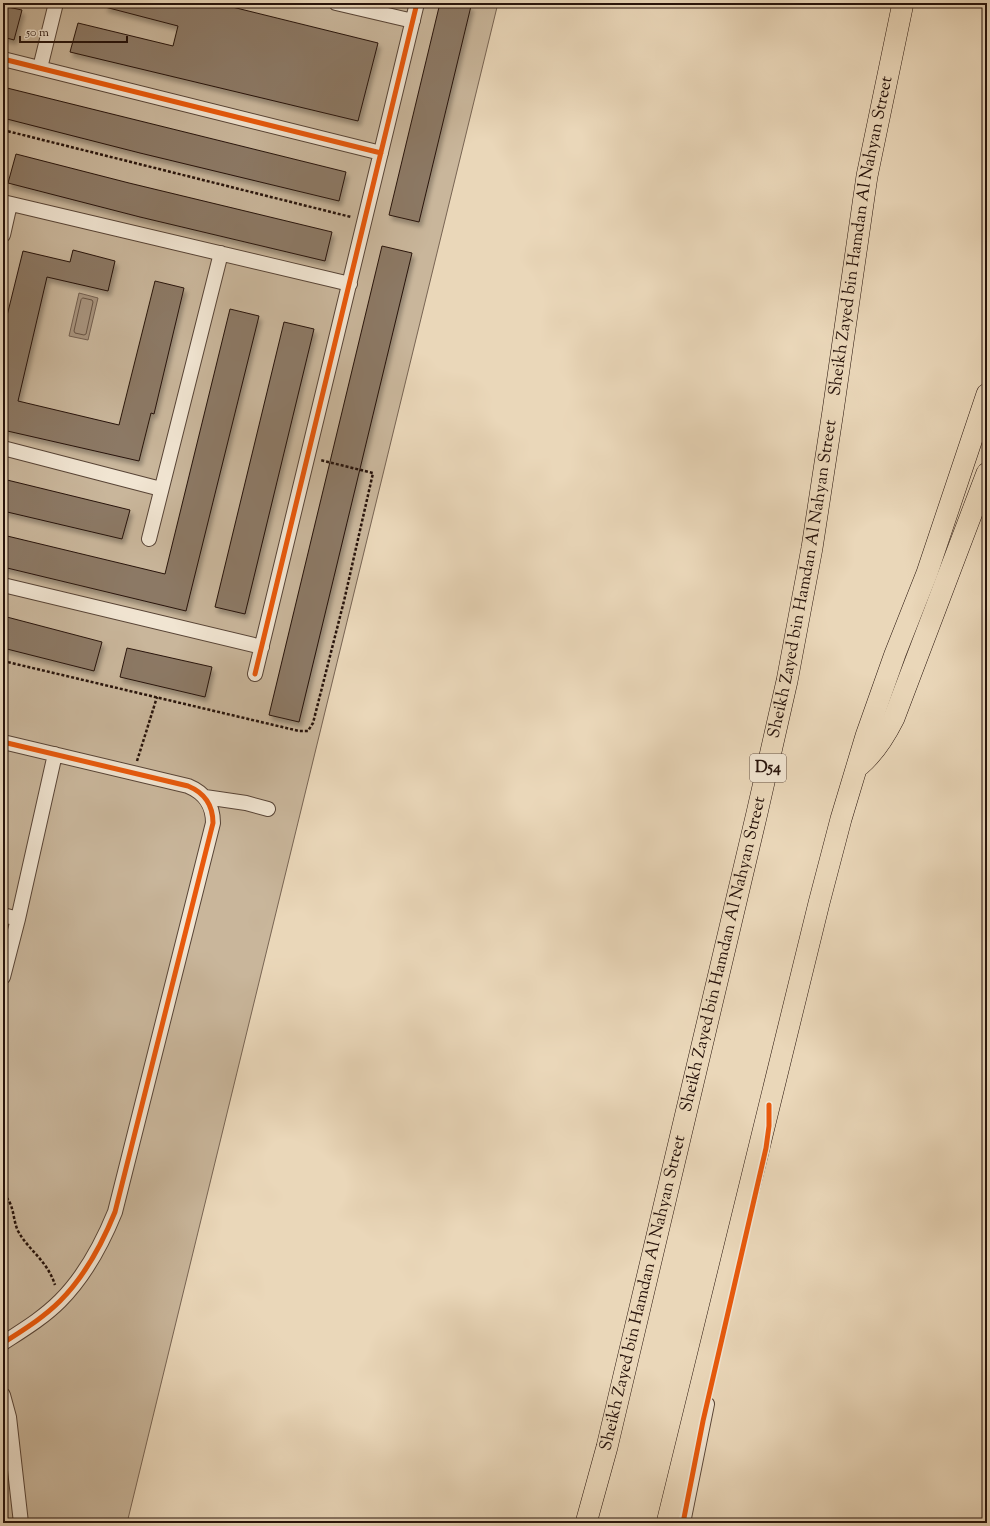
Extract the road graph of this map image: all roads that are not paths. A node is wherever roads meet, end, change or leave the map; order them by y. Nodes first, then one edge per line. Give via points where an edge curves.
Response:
1 (56, 3) edge
2 (336, 3) edge
3 (417, 3) edge
4 (903, 3) edge
5 (413, 21) junction
6 (3, 59) edge
7 (40, 68) junction
8 (381, 153) junction
9 (7, 203) edge
10 (3, 235) edge
11 (221, 254) junction
12 (350, 284) junction
13 (987, 394) edge
14 (3, 448) edge
15 (987, 473) edge
16 (161, 489) junction
17 (149, 539) dead end
18 (3, 585) edge
19 (262, 647) junction
20 (255, 674) dead end
21 (3, 742) edge
22 (55, 754) junction
23 (856, 768) junction
24 (205, 797) junction
25 (268, 809) dead end
26 (3, 915) edge
27 (18, 919) junction
28 (3, 977) edge
29 (769, 1105) junction
30 (3, 1343) edge
31 (3, 1395) edge
32 (21, 1523) edge
33 (586, 1523) edge
34 (667, 1523) edge
35 (683, 1523) edge

1 - 7 street
2 - 5 street
3 - 5 street
4 - 33 highway, Sheikh Zayed bin Hamdan Al Nahyan Street / D54 via 867,176 820,494 787,681 756,821
5 - 8 street
6 - 7 street
7 - 8 street
8 - 12 street
9 - 10 street
9 - 11 street
11 - 12 street
11 - 16 street
12 - 19 street
13 - 23 highway via 932,559 895,654
14 - 16 street
15 - 23 highway via 894,718 875,750
16 - 17 street
18 - 19 street
19 - 20 street
21 - 22 street
22 - 24 street via 188,786
22 - 27 street
23 - 29 highway via 819,903
24 - 25 street
24 - 30 street via 212,809 212,823 115,1212 96,1253 60,1301
26 - 27 street
27 - 28 street
29 - 34 highway
29 - 35 street via 766,1148 703,1420
31 - 32 street via 9,1417

